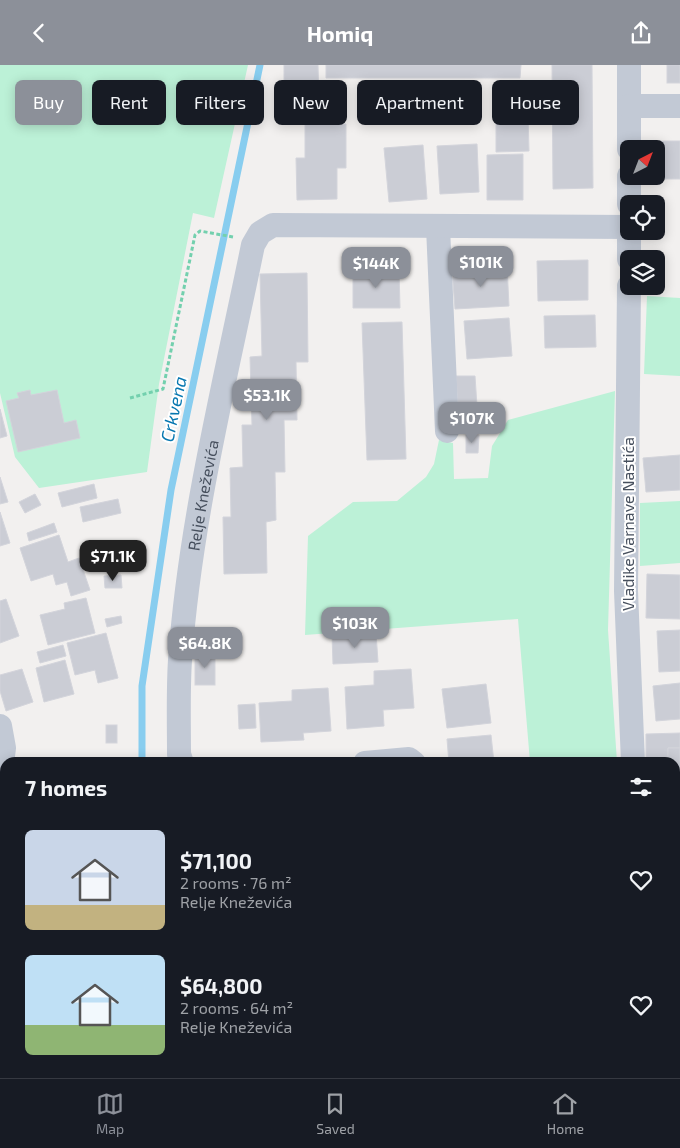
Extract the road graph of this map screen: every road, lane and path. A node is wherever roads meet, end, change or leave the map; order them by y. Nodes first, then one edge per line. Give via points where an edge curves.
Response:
1 (628, 65) edge
2 (629, 106) junction
3 (680, 106) edge
4 (629, 140) edge
5 (438, 227) junction
6 (620, 227) edge
7 (240, 238) dead end
8 (629, 295) edge
9 (130, 398) dead end
10 (447, 431) dead end
11 (0, 726) edge
12 (3, 757) edge
13 (180, 757) edge
14 (633, 757) edge

1 - 2 street
2 - 3 street
2 - 4 street
5 - 6 street, Relje Kneževića
5 - 10 street
5 - 13 street, Relje Kneževića via 273,225 260,233 253,245 203,487 189,576 180,660
7 - 9 path via 200,231 195,235 163,389
8 - 14 street, Vladike Varnave Nastića via 626,591
11 - 12 street

